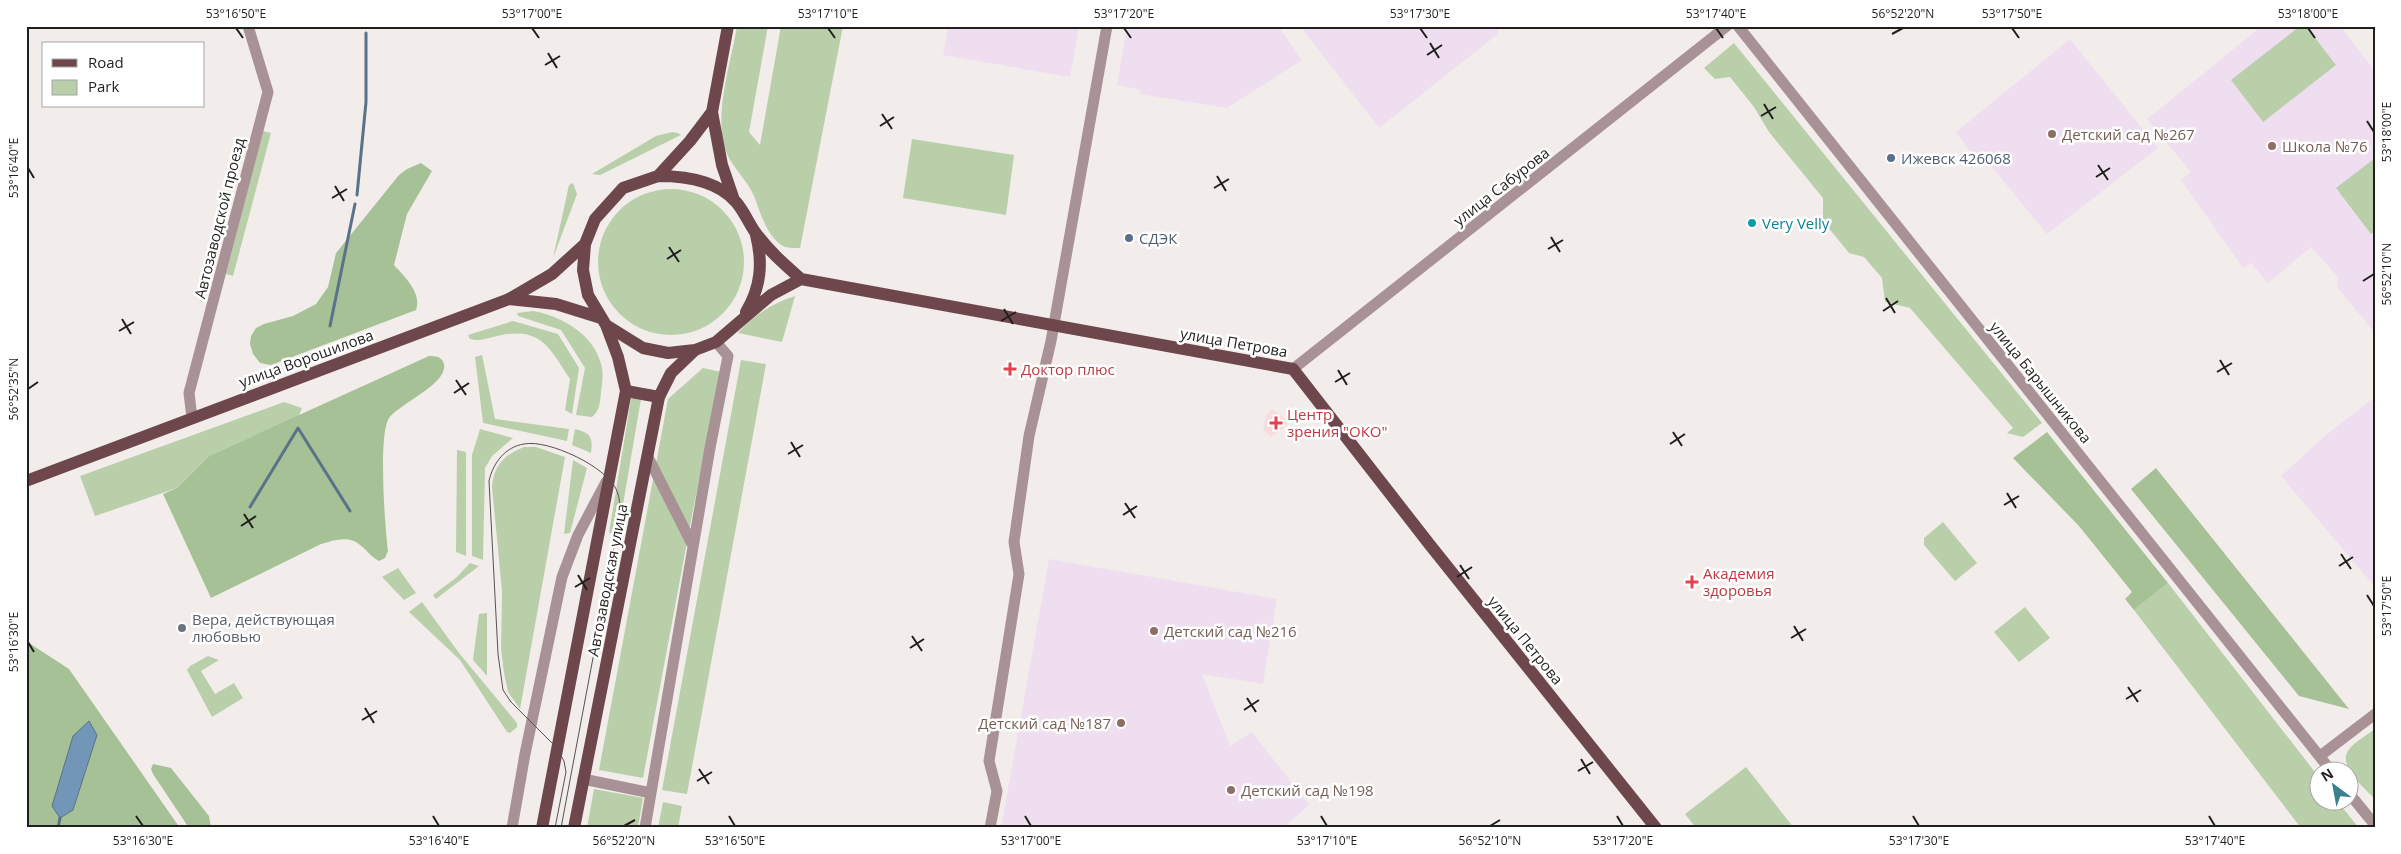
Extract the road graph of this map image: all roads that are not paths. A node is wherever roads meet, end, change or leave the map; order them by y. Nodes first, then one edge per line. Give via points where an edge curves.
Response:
1 (248, 26) edge
2 (728, 26) edge
3 (1107, 26) edge
4 (1728, 26) edge
5 (1738, 26) edge
6 (712, 112) junction
7 (658, 176) junction
8 (734, 200) junction
9 (754, 231) junction
10 (585, 244) junction
11 (801, 279) junction
12 (509, 300) junction
13 (742, 319) junction
14 (603, 321) junction
15 (1054, 325) junction
16 (716, 342) junction
17 (695, 350) junction
18 (1293, 369) junction
19 (626, 391) junction
20 (659, 397) junction
21 (192, 418) junction
22 (648, 457) junction
23 (611, 474) junction
24 (26, 481) edge
25 (693, 546) junction
26 (2375, 714) edge
27 (2320, 756) junction
28 (2324, 762) edge
29 (583, 778) junction
30 (651, 793) junction
31 (2358, 804) edge
32 (2375, 825) edge
33 (512, 828) edge
34 (542, 828) edge
35 (574, 828) edge
36 (645, 828) edge
37 (990, 828) edge
38 (1656, 828) edge

1 - 21 street, Автозаводской проезд via 268,92 189,393
2 - 6 main road
3 - 15 street
4 - 18 street, улица Сабурова
5 - 27 street, улица Барышникова
6 - 7 main road
6 - 8 main road via 722,165
7 - 8 main road via 684,176 709,183
7 - 10 main road via 623,188 595,219
8 - 9 main road
9 - 11 main road
9 - 13 main road via 760,253 760,276 754,299
10 - 12 main road via 552,274
10 - 14 main road via 583,270 588,295
11 - 13 main road via 771,295
11 - 15 main road, улица Петрова
12 - 14 main road, улица Ворошилова via 556,304
12 - 21 main road, улица Ворошилова
13 - 16 main road
14 - 17 main road via 643,348 668,353
14 - 19 main road, Автозаводская улица via 618,357
15 - 18 main road, улица Петрова
15 - 37 street via 1029,436 1014,542 1020,574 989,762 997,791
16 - 17 main road
16 - 25 street via 728,356
17 - 20 main road, Автозаводская улица via 671,374
18 - 38 main road, улица Петрова
19 - 20 main road
19 - 23 main road, Автозаводская улица
20 - 22 main road, Автозаводская улица
21 - 24 main road, улица Ворошилова
22 - 25 street
22 - 29 main road, Автозаводская улица
23 - 33 street, Автозаводская улица via 578,535 562,577
23 - 34 main road, Автозаводская улица
25 - 30 street
26 - 27 street
27 - 28 street, улица Барышникова
29 - 30 street
29 - 35 main road, Автозаводская улица
30 - 36 street
31 - 32 street

